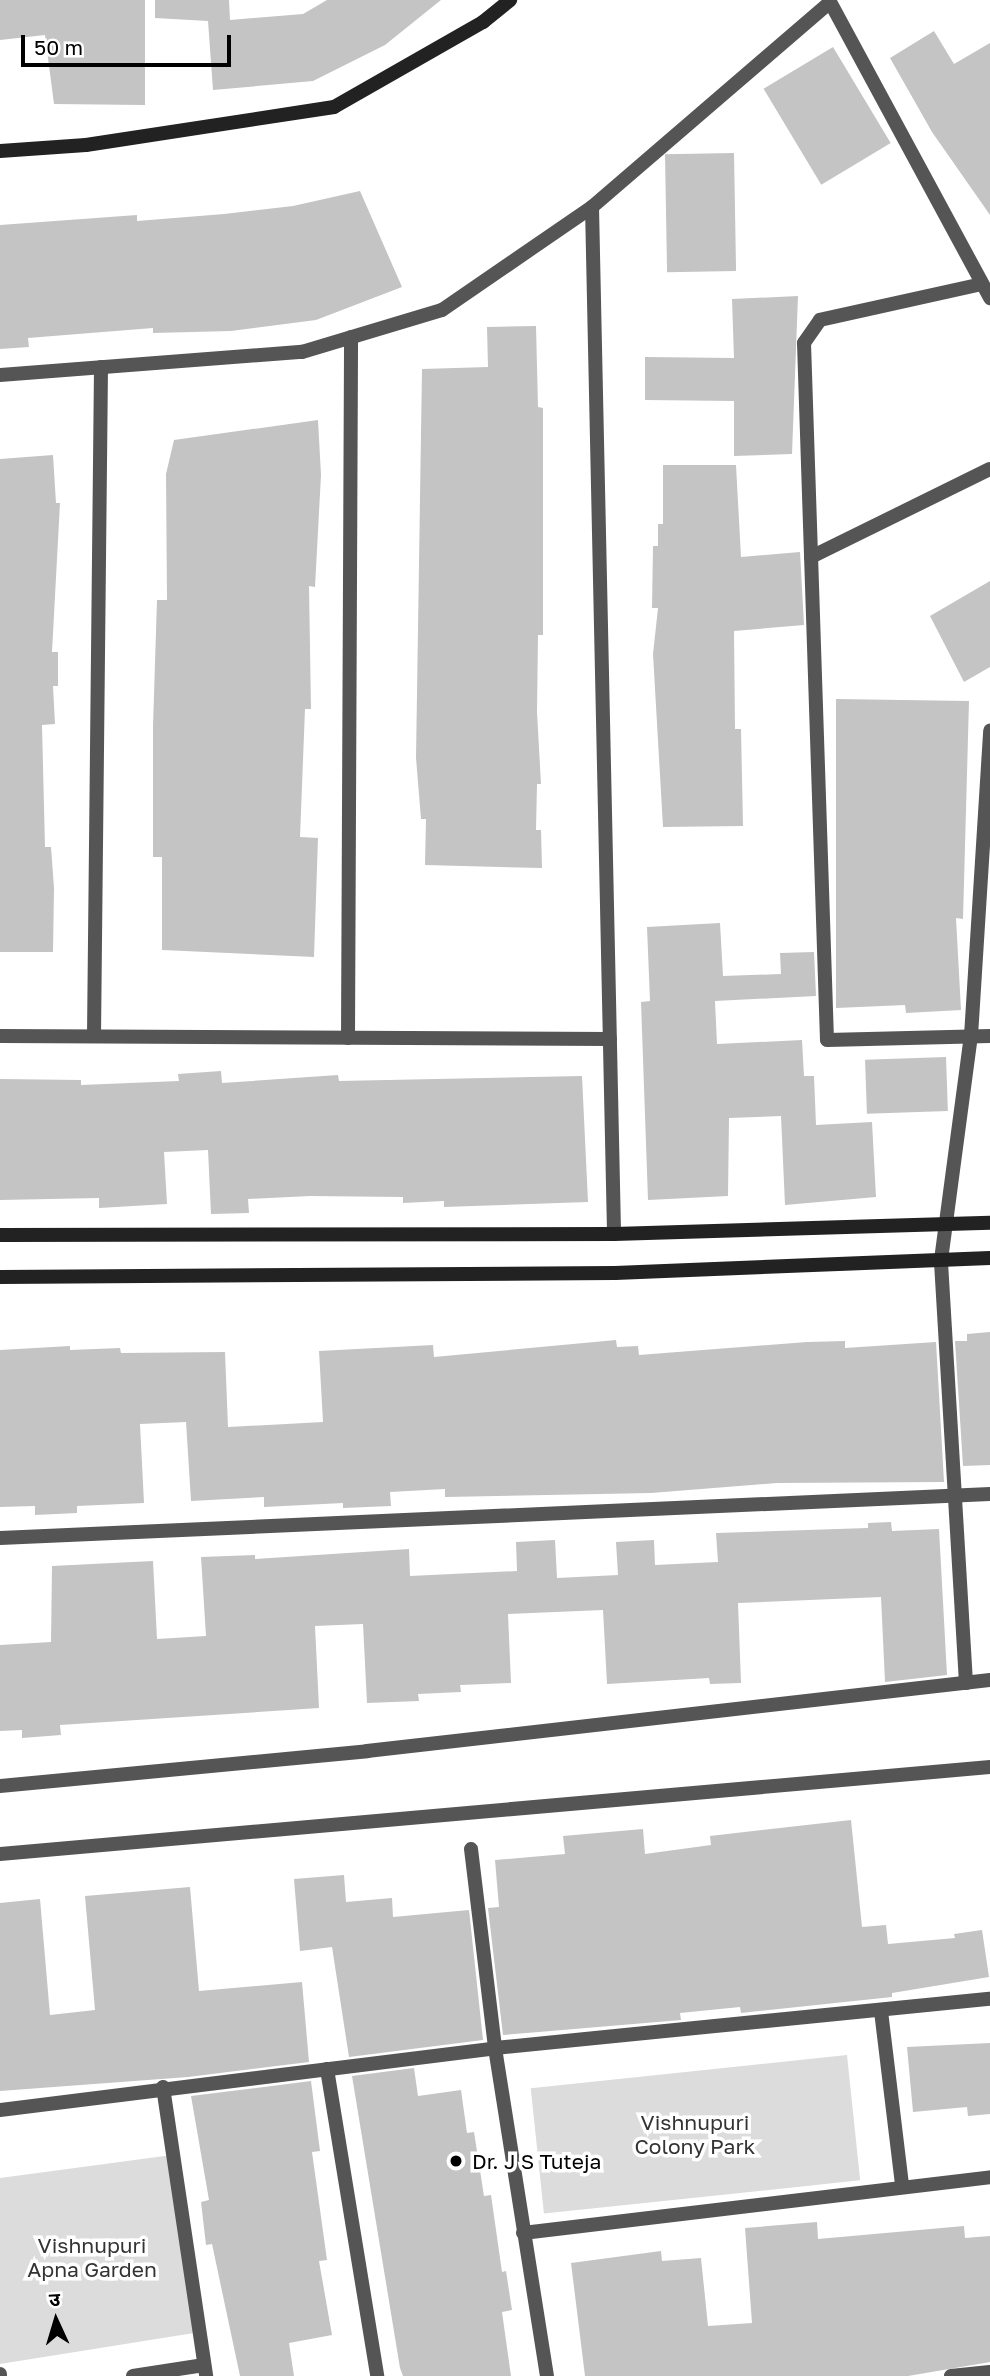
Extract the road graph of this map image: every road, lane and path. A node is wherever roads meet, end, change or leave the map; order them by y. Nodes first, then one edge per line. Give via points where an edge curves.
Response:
1 (510, 0) edge
2 (830, 1) edge
3 (0, 151) edge
4 (592, 207) junction
5 (982, 284) junction
6 (990, 299) edge
7 (351, 337) junction
8 (101, 367) junction
9 (0, 375) edge
10 (990, 469) edge
11 (811, 557) junction
12 (990, 731) edge
13 (0, 1035) edge
14 (94, 1036) junction
15 (971, 1036) junction
16 (990, 1036) edge
17 (348, 1038) junction
18 (610, 1039) junction
19 (990, 1223) edge
20 (947, 1224) junction
21 (614, 1234) junction
22 (0, 1235) edge
23 (990, 1258) edge
24 (941, 1260) junction
25 (0, 1277) edge
26 (990, 1494) edge
27 (953, 1496) junction
28 (0, 1538) edge
29 (990, 1680) edge
30 (965, 1683) junction
31 (990, 1767) edge
32 (0, 1786) edge
33 (471, 1849) dead end
34 (0, 1854) edge
35 (990, 1999) edge
36 (881, 2011) junction
37 (495, 2048) junction
38 (327, 2069) junction
39 (163, 2087) junction
40 (0, 2110) edge
41 (990, 2178) edge
42 (902, 2185) junction
43 (523, 2233) junction
44 (205, 2371) edge
45 (990, 2372) edge
46 (133, 2376) edge
47 (377, 2376) edge
48 (547, 2376) edge
49 (951, 2376) edge

1 - 3 street via 483,22 334,107 86,145
2 - 4 street
2 - 5 street
4 - 7 street via 442,310
4 - 18 street
5 - 6 street
5 - 11 street via 820,320 810,332 804,343
7 - 8 street via 302,352
7 - 17 street
8 - 9 street
8 - 14 street
10 - 11 street
11 - 15 street via 827,1040
12 - 15 street
13 - 14 street
14 - 17 street
15 - 16 street
15 - 20 street
17 - 18 street
18 - 21 street
19 - 20 street
20 - 21 street
20 - 24 street
21 - 22 street
23 - 24 street
24 - 25 street via 615,1273
24 - 27 street
26 - 27 street
27 - 28 street
27 - 30 street
29 - 30 street
30 - 32 street via 367,1751
31 - 34 street
33 - 37 street
35 - 36 street
36 - 37 street
36 - 42 street
37 - 38 street
37 - 43 street
38 - 39 street
38 - 47 street
39 - 40 street
39 - 44 street
41 - 42 street
42 - 43 street
43 - 48 street
44 - 46 street
45 - 49 street

